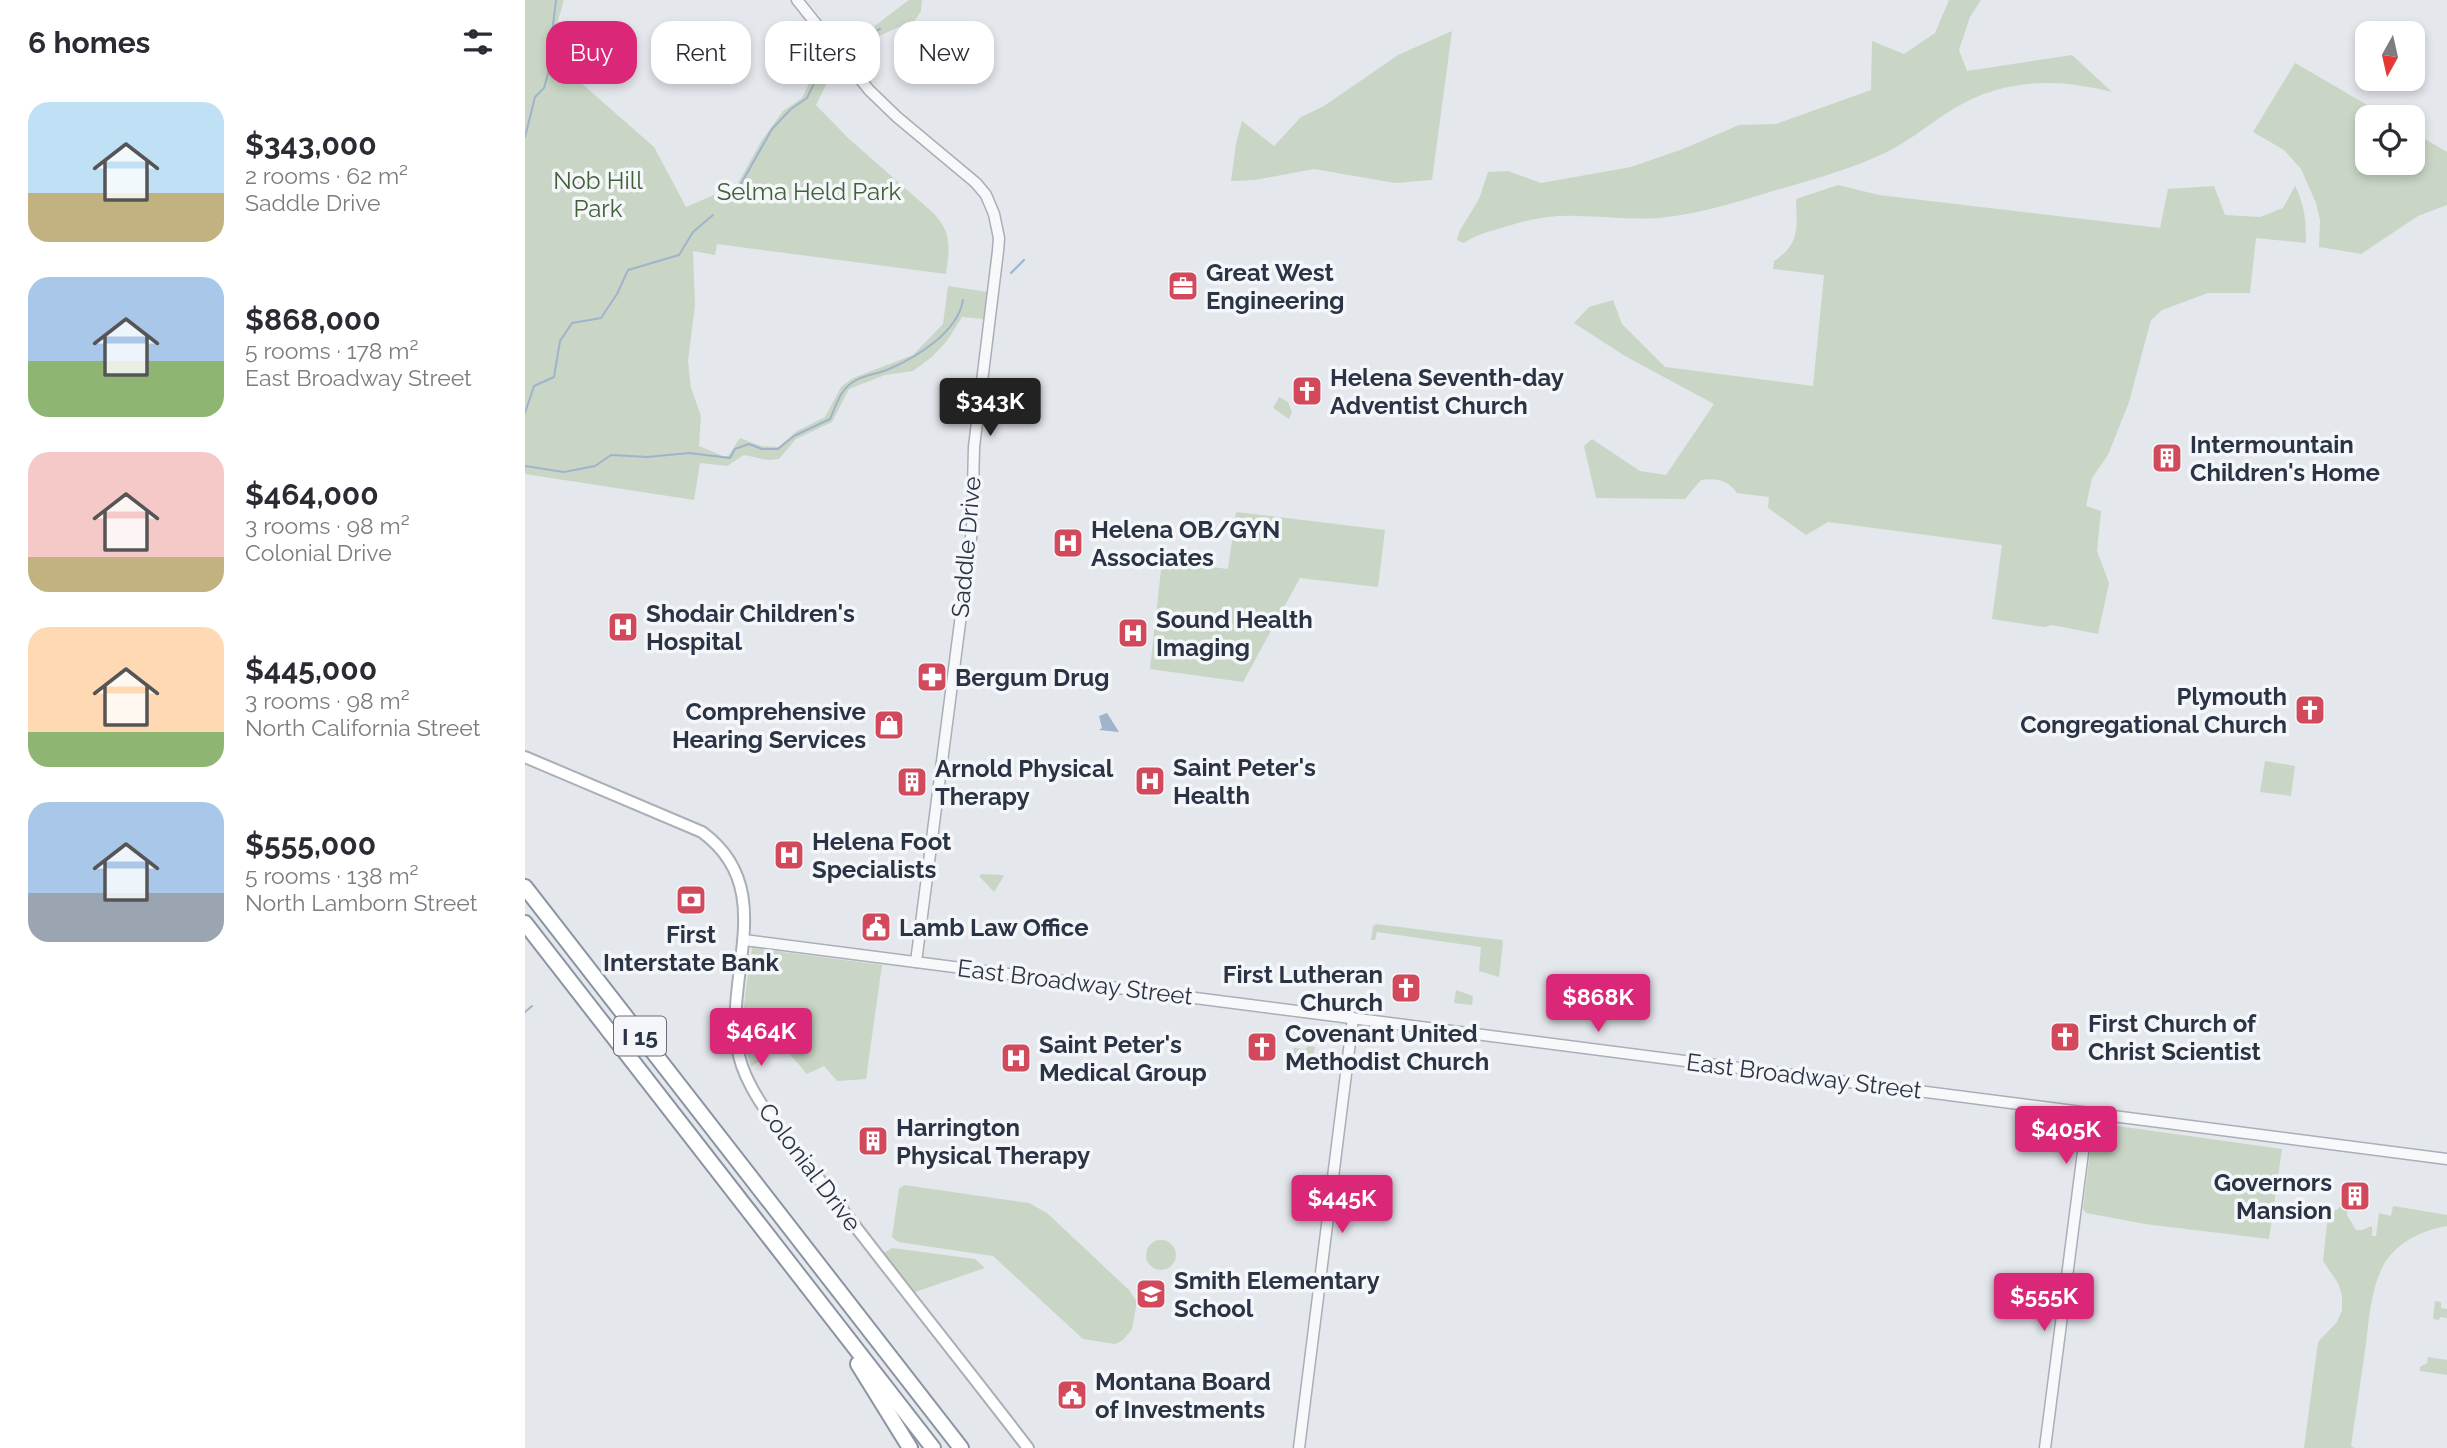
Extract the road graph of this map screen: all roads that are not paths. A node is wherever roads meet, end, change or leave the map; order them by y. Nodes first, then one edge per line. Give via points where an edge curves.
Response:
1 (797, 0) edge
2 (525, 757) edge
3 (525, 887) edge
4 (525, 923) edge
5 (744, 940) junction
6 (916, 962) junction
7 (1353, 1018) junction
8 (2088, 1113) junction
9 (2447, 1159) edge
10 (819, 1300) junction
11 (910, 1448) edge
12 (933, 1448) edge
13 (961, 1448) edge
14 (1028, 1448) edge
15 (1299, 1448) edge
16 (2045, 1448) edge

1 - 6 street, Saddle Drive via 869,90 976,183 986,195 999,238 974,447 972,530
2 - 5 main road, Colonial Drive via 715,841 741,885
3 - 13 highway, I 15
4 - 10 highway, I 15
5 - 6 street, East Broadway Street
5 - 14 main road, Colonial Drive via 735,1008 737,1046 756,1095
6 - 7 street, East Broadway Street
7 - 8 street, East Broadway Street
7 - 15 street
8 - 9 street, East Broadway Street
8 - 16 street
10 - 11 highway
10 - 12 highway, I 15

